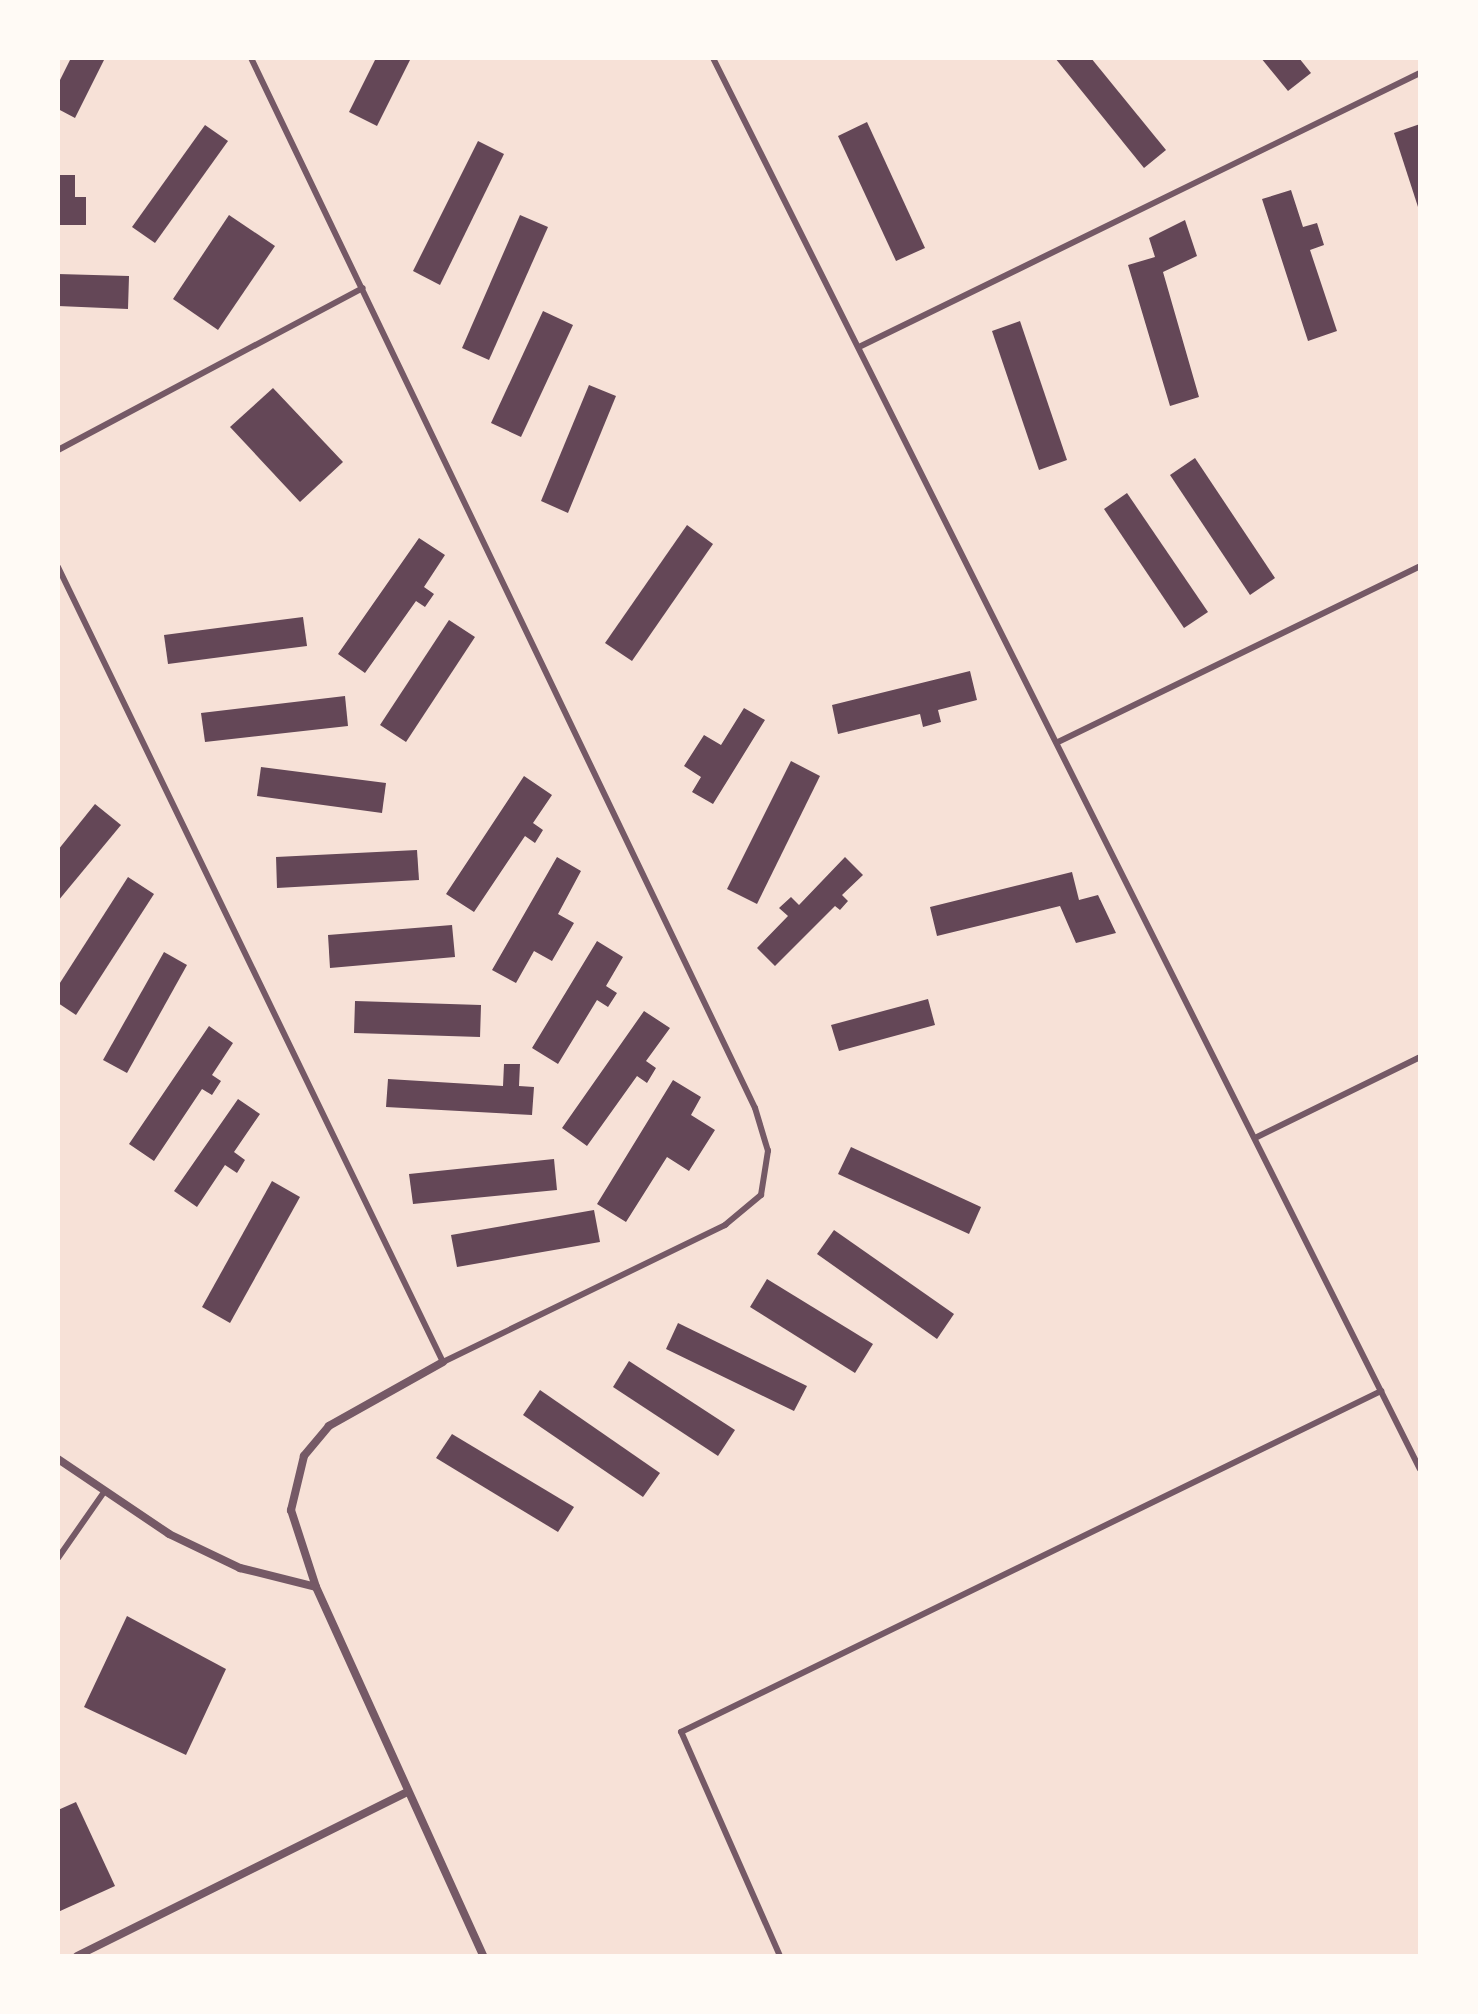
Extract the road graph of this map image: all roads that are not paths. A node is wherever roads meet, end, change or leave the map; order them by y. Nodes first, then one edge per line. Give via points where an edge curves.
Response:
1 (251, 58) edge
2 (713, 58) edge
3 (1420, 73) edge
4 (363, 288) junction
5 (861, 346) junction
6 (58, 450) edge
7 (1420, 566) edge
8 (58, 567) edge
9 (1058, 742) junction
10 (1420, 1057) edge
11 (1255, 1138) junction
12 (443, 1362) junction
13 (1381, 1391) junction
14 (58, 1459) edge
15 (1420, 1469) edge
16 (104, 1492) junction
17 (58, 1558) edge
18 (316, 1587) junction
19 (407, 1792) junction
20 (77, 1956) edge
21 (483, 1956) edge
22 (780, 1956) edge

1 - 4 lane
2 - 5 lane
3 - 5 lane
4 - 6 lane
4 - 12 lane via 755,1108 768,1151 761,1195 725,1225
5 - 9 lane
7 - 9 lane
8 - 12 lane
9 - 11 lane
10 - 11 lane
11 - 13 lane
12 - 18 street via 329,1426 304,1456 291,1510
13 - 15 lane
13 - 22 lane via 681,1732
14 - 16 street
16 - 17 lane
16 - 18 street via 240,1568
18 - 19 street
19 - 20 street
19 - 21 street

